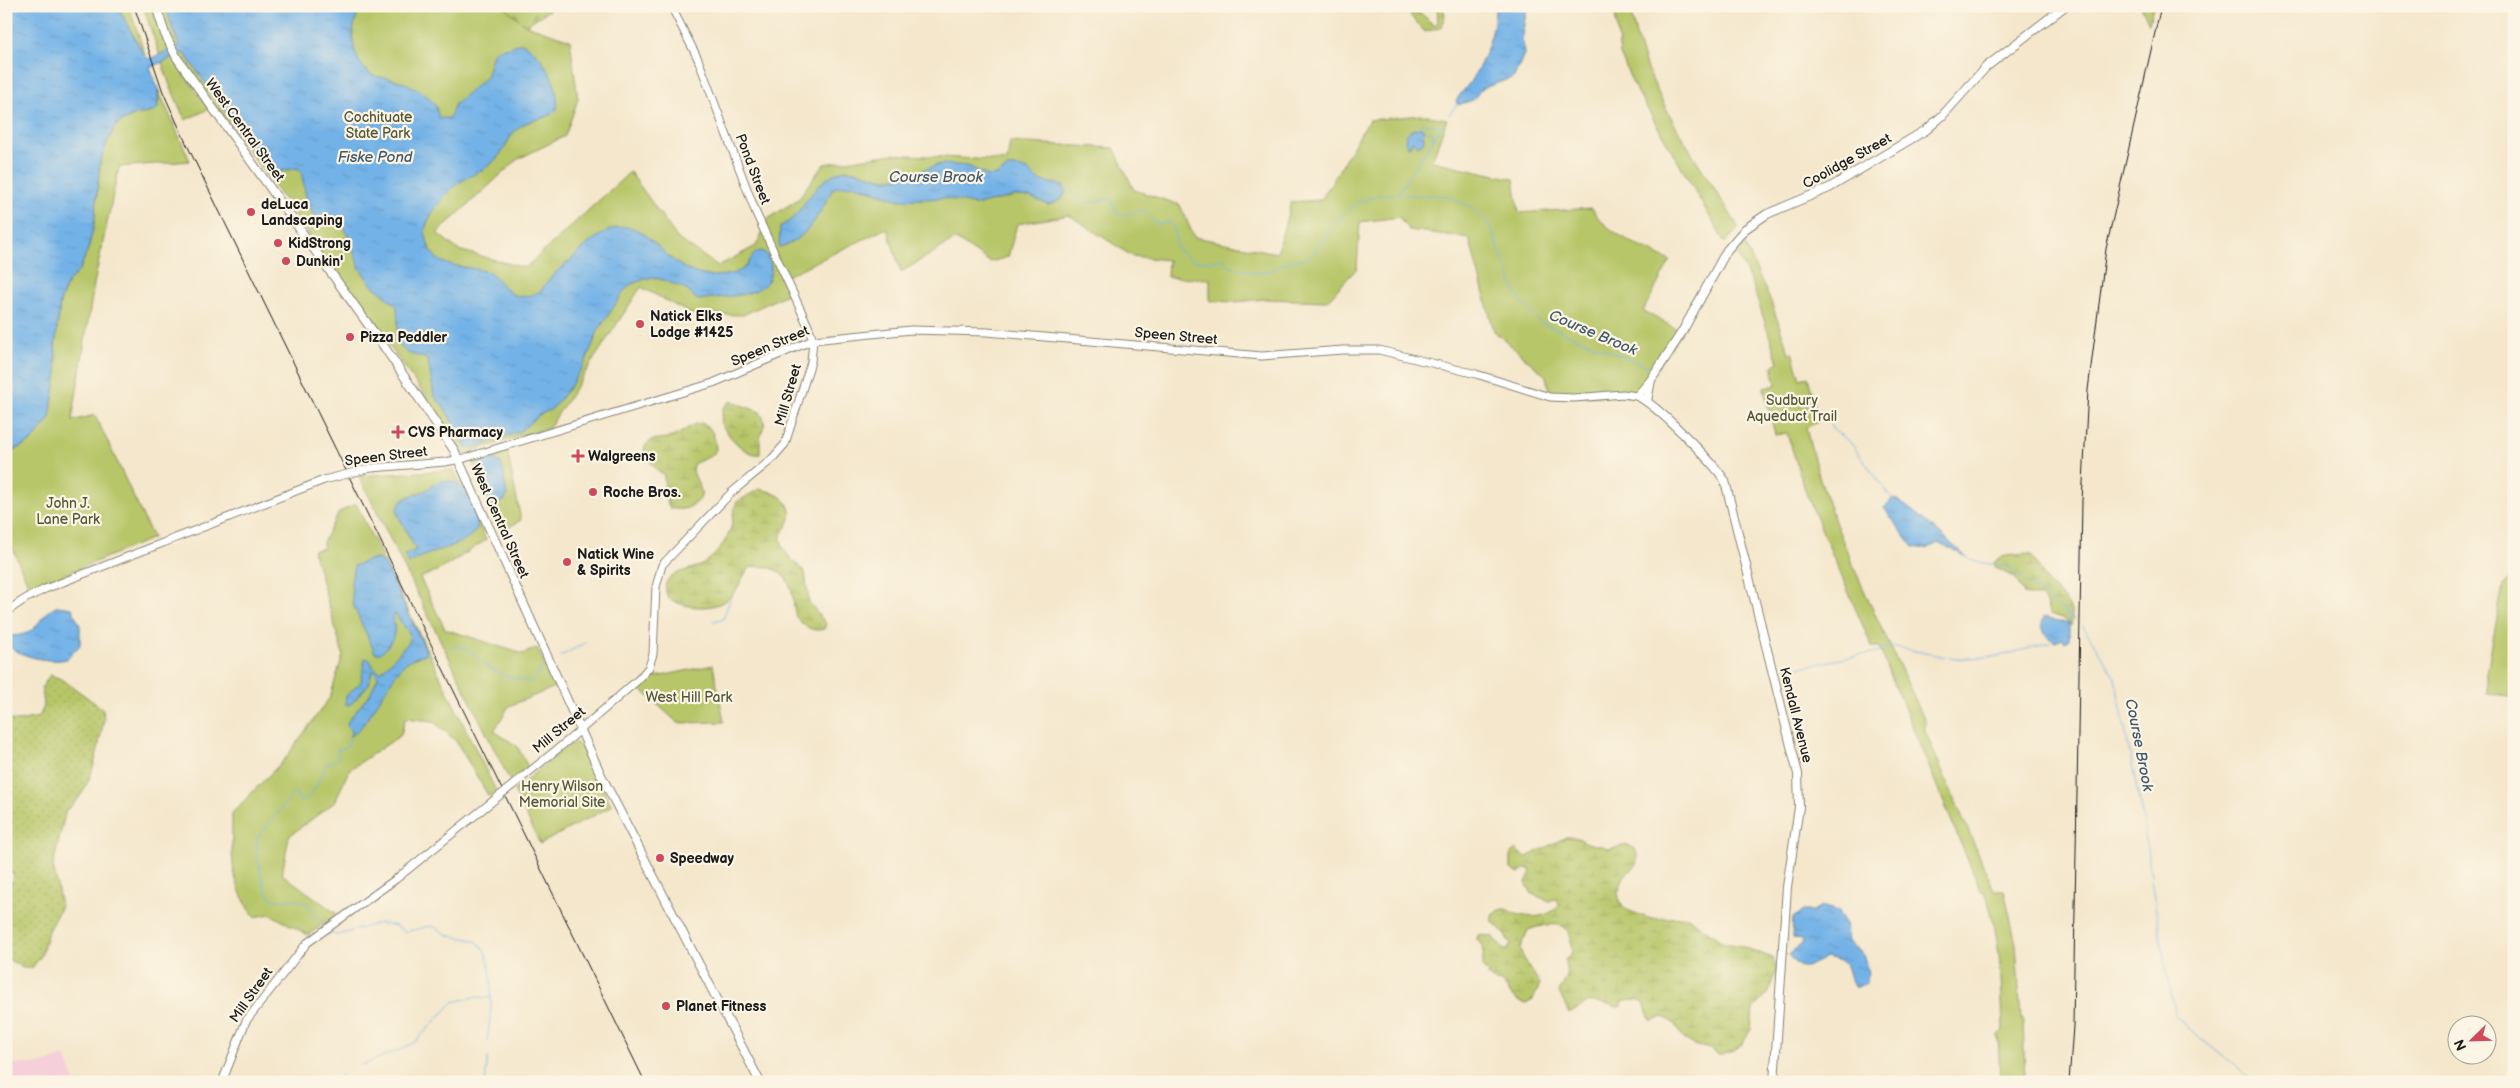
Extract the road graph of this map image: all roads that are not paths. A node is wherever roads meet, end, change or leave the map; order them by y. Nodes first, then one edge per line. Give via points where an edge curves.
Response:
1 (156, 6) edge
2 (670, 6) edge
3 (2064, 6) edge
4 (813, 340) junction
5 (1651, 380) junction
6 (1637, 396) junction
7 (1647, 401) junction
8 (459, 459) junction
9 (6, 612) edge
10 (579, 730) junction
11 (222, 1082) edge
12 (760, 1082) edge
13 (1774, 1082) edge

1 - 8 main road, West Central Street via 178,58 398,366
2 - 4 street, Pond Street via 698,59 751,201
3 - 5 main road, Coolidge Street via 1981,71 1926,130 1829,188 1768,214 1745,229 1721,259 1686,326
4 - 6 street, Speen Street via 922,330 1012,334 1247,355 1379,350 1476,374 1550,398
4 - 8 street, Speen Street via 713,383
4 - 10 street, Mill Street via 808,374 785,444 666,559 657,581 653,654 649,667
5 - 6 main road, Coolidge Street
5 - 7 main road, Coolidge Street
6 - 7 main road, Kendall Avenue
7 - 13 main road, Kendall Avenue via 1714,464 1725,481 1798,774 1800,798 1787,887
8 - 9 street, Speen Street, bridge via 371,468 324,480 46,589
8 - 10 main road, West Central Street
10 - 11 street, Mill Street, bridge via 396,879 307,943 246,1021
10 - 12 main road, West Central Street

